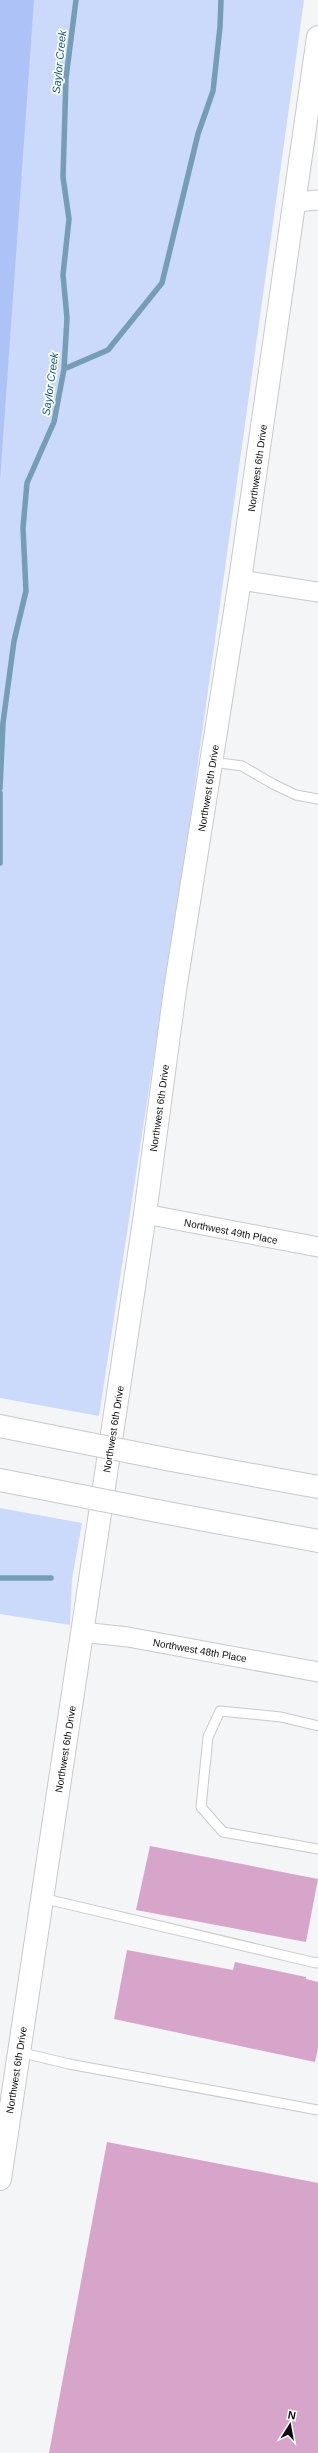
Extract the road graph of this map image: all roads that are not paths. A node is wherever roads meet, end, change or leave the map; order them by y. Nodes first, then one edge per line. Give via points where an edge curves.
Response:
1 (318, 37) edge
2 (318, 200) edge
3 (296, 202) junction
4 (240, 580) junction
5 (318, 592) edge
6 (213, 762) junction
7 (318, 799) edge
8 (145, 1214) junction
9 (318, 1247) edge
10 (0, 1426) edge
11 (0, 1480) edge
12 (318, 1487) edge
13 (312, 1540) edge
14 (82, 1632) junction
15 (318, 1672) edge
16 (318, 1726) edge
17 (318, 1849) edge
18 (42, 1898) junction
19 (317, 1962) edge
20 (19, 2052) junction
21 (318, 2110) edge
22 (0, 2179) edge

1 - 3 main road, Northwest 6th Drive
2 - 3 street
3 - 4 main road, Northwest 6th Drive
4 - 5 street
4 - 6 main road, Northwest 6th Drive
6 - 7 lane via 242,766 290,792
6 - 8 main road, Northwest 6th Drive via 175,990
8 - 9 street, Northwest 49th Place
8 - 14 main road, Northwest 6th Drive
10 - 12 main road, bridge
11 - 13 main road, bridge
14 - 15 street, Northwest 48th Place via 128,1637
14 - 18 main road, Northwest 6th Drive
16 - 17 lane via 281,1718 220,1711 208,1737 201,1807 223,1832
18 - 19 lane
18 - 20 main road, Northwest 6th Drive
20 - 21 lane via 69,2064
20 - 22 main road, Northwest 6th Drive

